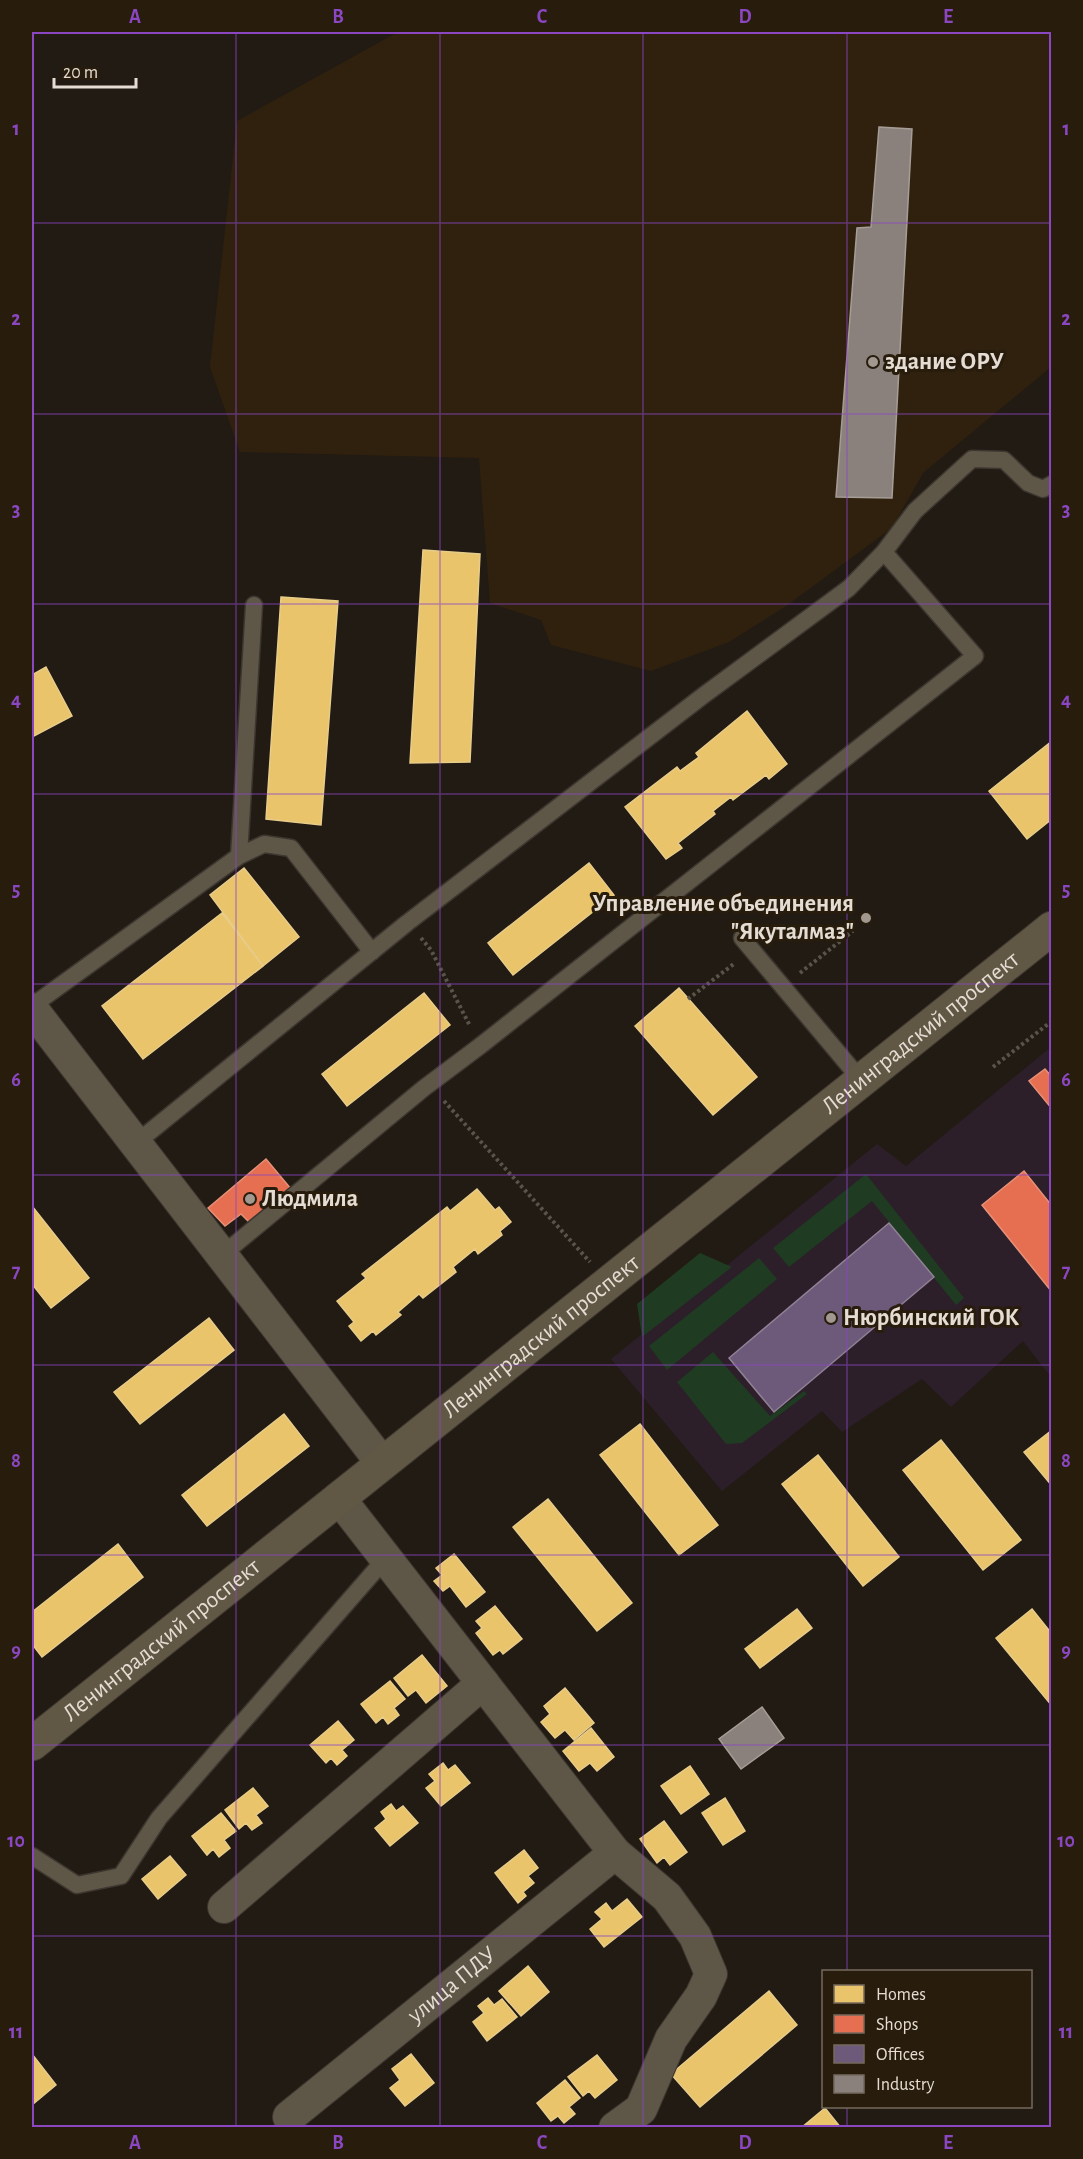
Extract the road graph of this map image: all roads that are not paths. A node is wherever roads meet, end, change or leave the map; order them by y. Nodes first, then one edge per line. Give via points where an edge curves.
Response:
1 (1052, 484) edge
2 (884, 552) junction
3 (254, 605) dead end
4 (239, 856) junction
5 (1052, 928) edge
6 (747, 944) road end
7 (372, 952) junction
8 (32, 1008) edge
9 (861, 1080) junction
10 (136, 1143) junction
11 (222, 1255) junction
12 (382, 1463) junction
13 (339, 1498) junction
14 (386, 1558) junction
15 (483, 1683) junction
16 (32, 1744) edge
17 (615, 1853) junction
18 (32, 1856) edge
19 (224, 1907) dead end
20 (289, 2117) dead end
21 (615, 2127) edge

1 - 2 lane via 1043,489 1028,483 1004,460 972,459 915,511
2 - 7 lane via 849,588 694,702
2 - 11 lane via 975,656 423,1088
3 - 4 lane
4 - 7 lane via 264,844 291,848
4 - 8 lane
5 - 9 main road, Ленинградский проспект
6 - 9 lane
7 - 10 lane
8 - 10 street
9 - 12 main road, Ленинградский проспект
10 - 11 street
11 - 12 street
12 - 13 main road, Ленинградский проспект
13 - 14 street
13 - 16 main road, Ленинградский проспект
14 - 15 street
14 - 18 lane via 159,1818 121,1876 77,1885
15 - 17 street
15 - 19 street
17 - 20 street, улица ПДУ
17 - 21 street via 667,1898 695,1936 711,1974 702,1996 671,2039 641,2109

